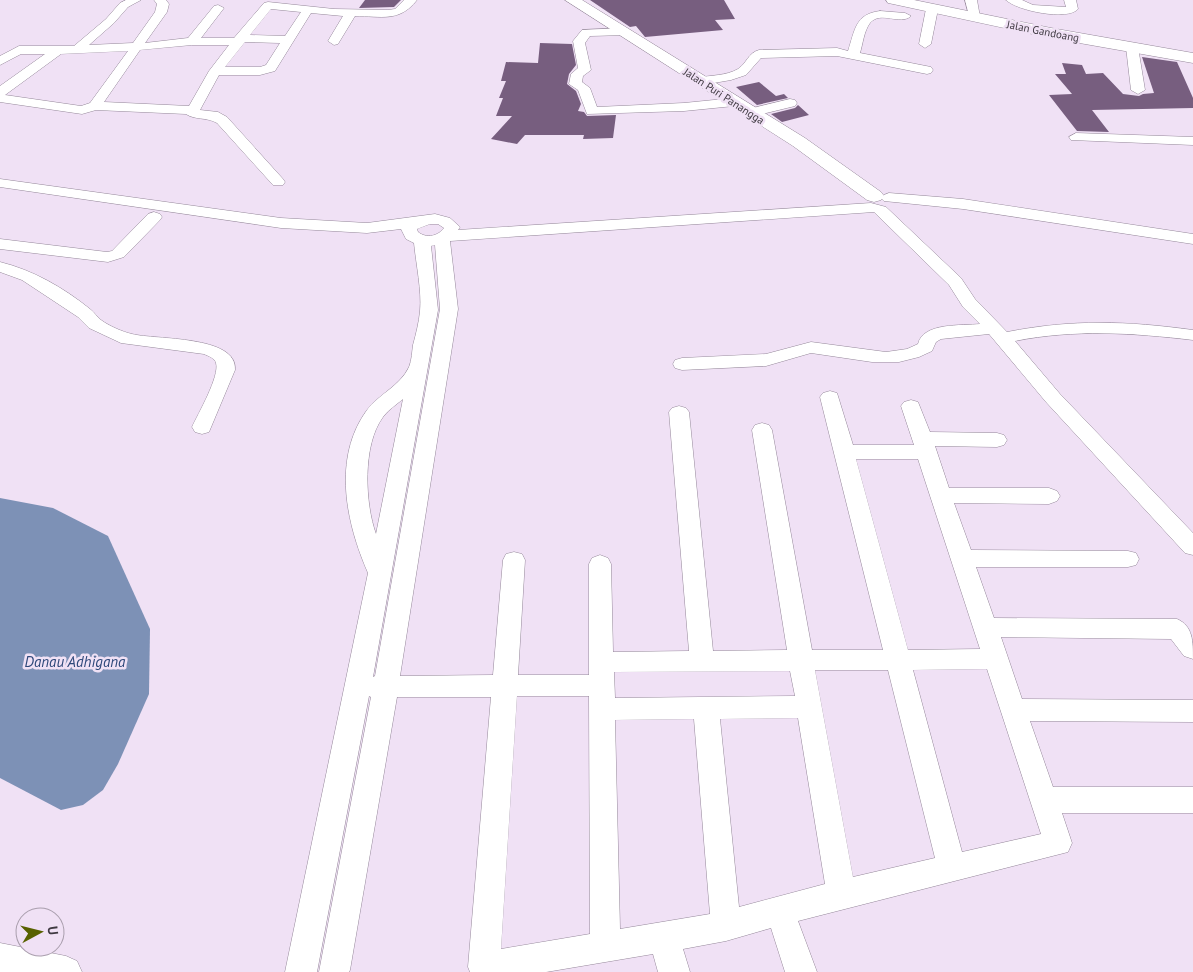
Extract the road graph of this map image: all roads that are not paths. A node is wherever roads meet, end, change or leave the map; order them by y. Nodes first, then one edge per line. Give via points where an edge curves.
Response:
1 (134, 0) edge
2 (160, 0) edge
3 (410, 0) edge
4 (572, 0) edge
5 (893, 0) edge
6 (971, 0) edge
7 (1012, 0) edge
8 (1070, 0) edge
9 (218, 8) dead end
10 (308, 9) junction
11 (932, 9) junction
12 (907, 10) junction
13 (351, 12) junction
14 (974, 17) junction
15 (906, 28) dead end
16 (623, 32) junction
17 (192, 40) junction
18 (239, 40) junction
19 (289, 40) junction
20 (334, 41) dead end
21 (925, 44) dead end
22 (138, 47) junction
23 (1132, 48) junction
24 (77, 49) junction
25 (58, 50) junction
26 (853, 54) junction
27 (1193, 58) edge
28 (0, 61) edge
29 (927, 70) dead end
30 (215, 71) junction
31 (702, 81) junction
32 (1138, 90) dead end
33 (0, 92) edge
34 (0, 98) edge
35 (734, 102) junction
36 (790, 103) dead end
37 (95, 106) junction
38 (192, 110) junction
39 (750, 113) junction
40 (1076, 137) dead end
41 (1193, 141) edge
42 (278, 182) dead end
43 (0, 183) edge
44 (0, 193) edge
45 (878, 203) junction
46 (148, 213) junction
47 (431, 233) junction
48 (1193, 239) edge
49 (1168, 240) junction
50 (0, 244) edge
51 (1193, 249) edge
52 (0, 267) edge
53 (998, 333) junction
54 (1192, 338) edge
55 (682, 364) dead end
56 (429, 367) junction
57 (830, 397) dead end
58 (911, 406) dead end
59 (679, 412) dead end
60 (202, 428) dead end
61 (762, 430) dead end
62 (997, 440) dead end
63 (924, 445) junction
64 (844, 452) junction
65 (942, 495) junction
66 (1049, 496) dead end
67 (1193, 547) edge
68 (962, 558) junction
69 (1128, 559) dead end
70 (514, 560) dead end
71 (600, 564) dead end
72 (379, 572) junction
73 (986, 627) junction
74 (1193, 649) edge
75 (997, 659) junction
76 (801, 660) junction
77 (898, 660) junction
78 (702, 661) junction
79 (602, 685) junction
80 (505, 686) junction
81 (358, 688) junction
82 (386, 688) junction
83 (809, 707) junction
84 (706, 708) junction
85 (1014, 710) junction
86 (1193, 711) edge
87 (1044, 800) junction
88 (1193, 800) edge
89 (952, 868) junction
90 (841, 894) junction
91 (780, 911) junction
92 (726, 926) junction
93 (664, 937) junction
94 (605, 946) junction
95 (0, 958) edge
96 (487, 970) edge
97 (335, 971) edge
98 (66, 972) edge
99 (302, 972) edge
100 (674, 972) edge
101 (802, 972) edge

1 - 24 street
2 - 22 street via 163,4 161,12
3 - 13 street via 395,13
4 - 16 street, Jalan Puri Panangga
5 - 12 street, Jalan Gandoang
6 - 14 street
7 - 8 street via 1031,8 1069,11 1072,9
9 - 17 street
10 - 13 street
10 - 18 street via 268,5
10 - 19 street
11 - 12 street, Jalan Gandoang
11 - 14 street, Jalan Gandoang
11 - 21 street
12 - 15 street
12 - 26 street via 864,20
13 - 20 street
14 - 23 street, Jalan Gandoang
16 - 31 street, Jalan Puri Panangga
16 - 35 street via 586,33 579,41 585,70 577,74 575,84 584,88 592,111
17 - 18 street
17 - 22 street
18 - 19 street
18 - 30 street
19 - 30 street via 269,69
22 - 24 street
22 - 37 street
23 - 27 street, Jalan Gandoang
23 - 32 street
24 - 25 street
25 - 28 street via 19,50
25 - 33 street
26 - 29 street
26 - 31 street via 759,54 745,70
30 - 38 street
31 - 35 street, Jalan Puri Panangga
34 - 37 street via 82,110
35 - 39 street, Jalan Puri Panangga
36 - 39 street
37 - 38 street
38 - 42 street via 193,114 212,115 222,120
39 - 45 street, Jalan Puri Panangga via 820,156
40 - 41 street
43 - 46 street
44 - 46 street
45 - 47 street
45 - 49 street
45 - 53 street
46 - 47 street via 350,239
46 - 50 street via 118,254 108,257
47 - 56 street via 449,309
48 - 49 street
49 - 51 street
52 - 60 street via 28,276 84,313 95,324 127,339 217,353 224,359 225,372
53 - 54 street via 1124,327
53 - 55 street via 936,334 928,339 926,347 902,357 873,358 830,348 808,347 768,359
53 - 67 street via 1053,398
56 - 72 street
56 - 72 street via 382,406 364,434 355,487 362,531
56 - 82 street
57 - 64 street
58 - 63 street
59 - 78 street
61 - 76 street
62 - 63 street
63 - 64 street
63 - 65 street
64 - 77 street
65 - 66 street
65 - 68 street
68 - 69 street
68 - 73 street
70 - 80 street
71 - 79 street
72 - 81 street
73 - 74 street via 1177,629
73 - 75 street
75 - 77 street
75 - 85 street
76 - 77 street
76 - 78 street
76 - 83 street
77 - 89 street
78 - 79 street
79 - 80 street
79 - 84 street
79 - 94 street
80 - 82 street
80 - 96 street
81 - 82 street
81 - 99 street
82 - 97 street
83 - 84 street
83 - 90 street
84 - 92 street
85 - 86 street
85 - 87 street
87 - 88 street
87 - 89 street via 1058,843
89 - 90 street
90 - 91 street
91 - 92 street
91 - 101 street
92 - 93 street
93 - 94 street
93 - 100 street
94 - 96 street
95 - 98 street
97 - 99 street via 318,969

